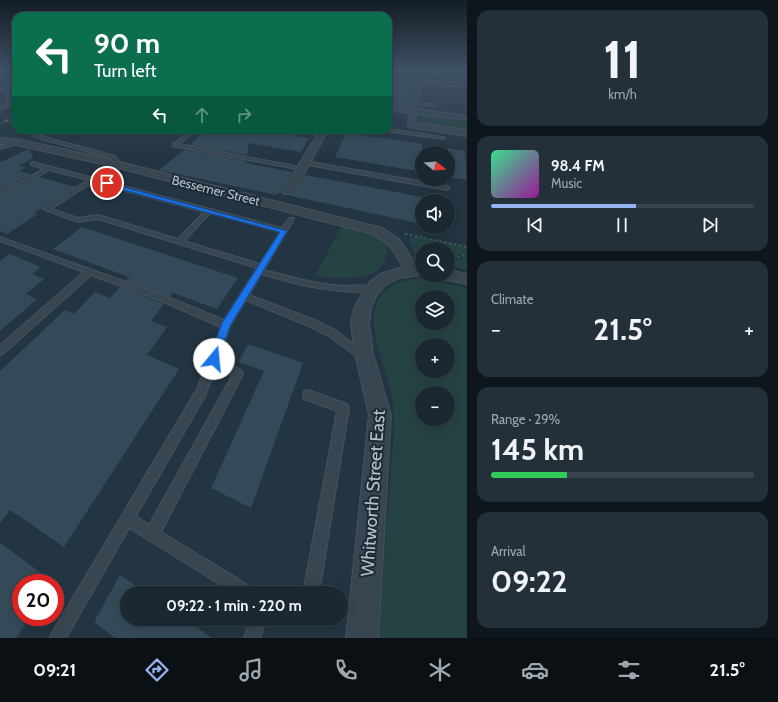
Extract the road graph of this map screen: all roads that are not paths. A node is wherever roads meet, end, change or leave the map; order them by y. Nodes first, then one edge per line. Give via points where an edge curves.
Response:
1 (10, 100) edge
2 (415, 100) edge
3 (431, 105) dead end
4 (414, 107) junction
5 (392, 108) edge
6 (0, 109) edge
7 (467, 118) edge
8 (392, 131) edge
9 (467, 133) edge
10 (34, 134) edge
11 (189, 134) edge
12 (322, 134) edge
13 (443, 138) dead end
14 (0, 141) edge
15 (18, 142) junction
16 (0, 148) edge
17 (112, 163) junction
18 (33, 164) dead end
19 (304, 166) junction
20 (49, 168) junction
21 (92, 180) junction
22 (447, 188) dead end
23 (288, 192) dead end
24 (0, 195) edge
25 (208, 211) junction
26 (291, 219) dead end
27 (284, 231) junction
28 (0, 239) edge
29 (179, 242) junction
30 (415, 267) edge
31 (260, 269) junction
32 (415, 270) edge
33 (89, 272) junction
34 (455, 277) edge
35 (467, 279) edge
36 (372, 289) junction
37 (243, 296) junction
38 (226, 325) junction
39 (0, 351) edge
40 (366, 358) junction
41 (214, 359) junction
42 (308, 394) dead end
43 (127, 518) junction
44 (152, 534) junction
45 (237, 586) edge
46 (312, 586) edge
47 (256, 626) edge
48 (57, 638) edge
49 (252, 638) edge
50 (362, 638) edge

1 - 6 lane via 11,103
2 - 4 street
3 - 4 lane
4 - 5 street
4 - 7 street
4 - 9 street via 411,125
8 - 13 lane
10 - 17 lane via 112,157 115,160
11 - 19 lane via 175,145
12 - 19 street
14 - 15 street, Bessemer Street
15 - 16 lane
15 - 17 street, Bessemer Street
17 - 30 street, Bessemer Street via 381,232 398,244
18 - 20 lane
19 - 22 lane
19 - 23 street
20 - 21 lane
20 - 24 lane
21 - 25 lane
21 - 29 lane via 46,209 78,220 98,217
25 - 27 lane
25 - 29 lane
26 - 27 lane
27 - 31 lane
28 - 33 lane
29 - 31 lane
31 - 36 lane via 310,286 345,290
31 - 37 lane
32 - 36 street, Whitworth Street East via 389,275
33 - 38 lane via 162,298
33 - 39 lane
34 - 35 street
36 - 40 street, Whitworth Street East via 364,300 360,313 360,331
37 - 38 lane
37 - 40 lane via 314,324 333,334
38 - 41 lane
40 - 50 street, Whitworth Street East via 379,398 380,415
41 - 43 lane via 200,392
41 - 44 lane via 238,374
42 - 46 lane via 343,408
43 - 44 lane
43 - 48 lane
44 - 45 lane
47 - 49 lane

